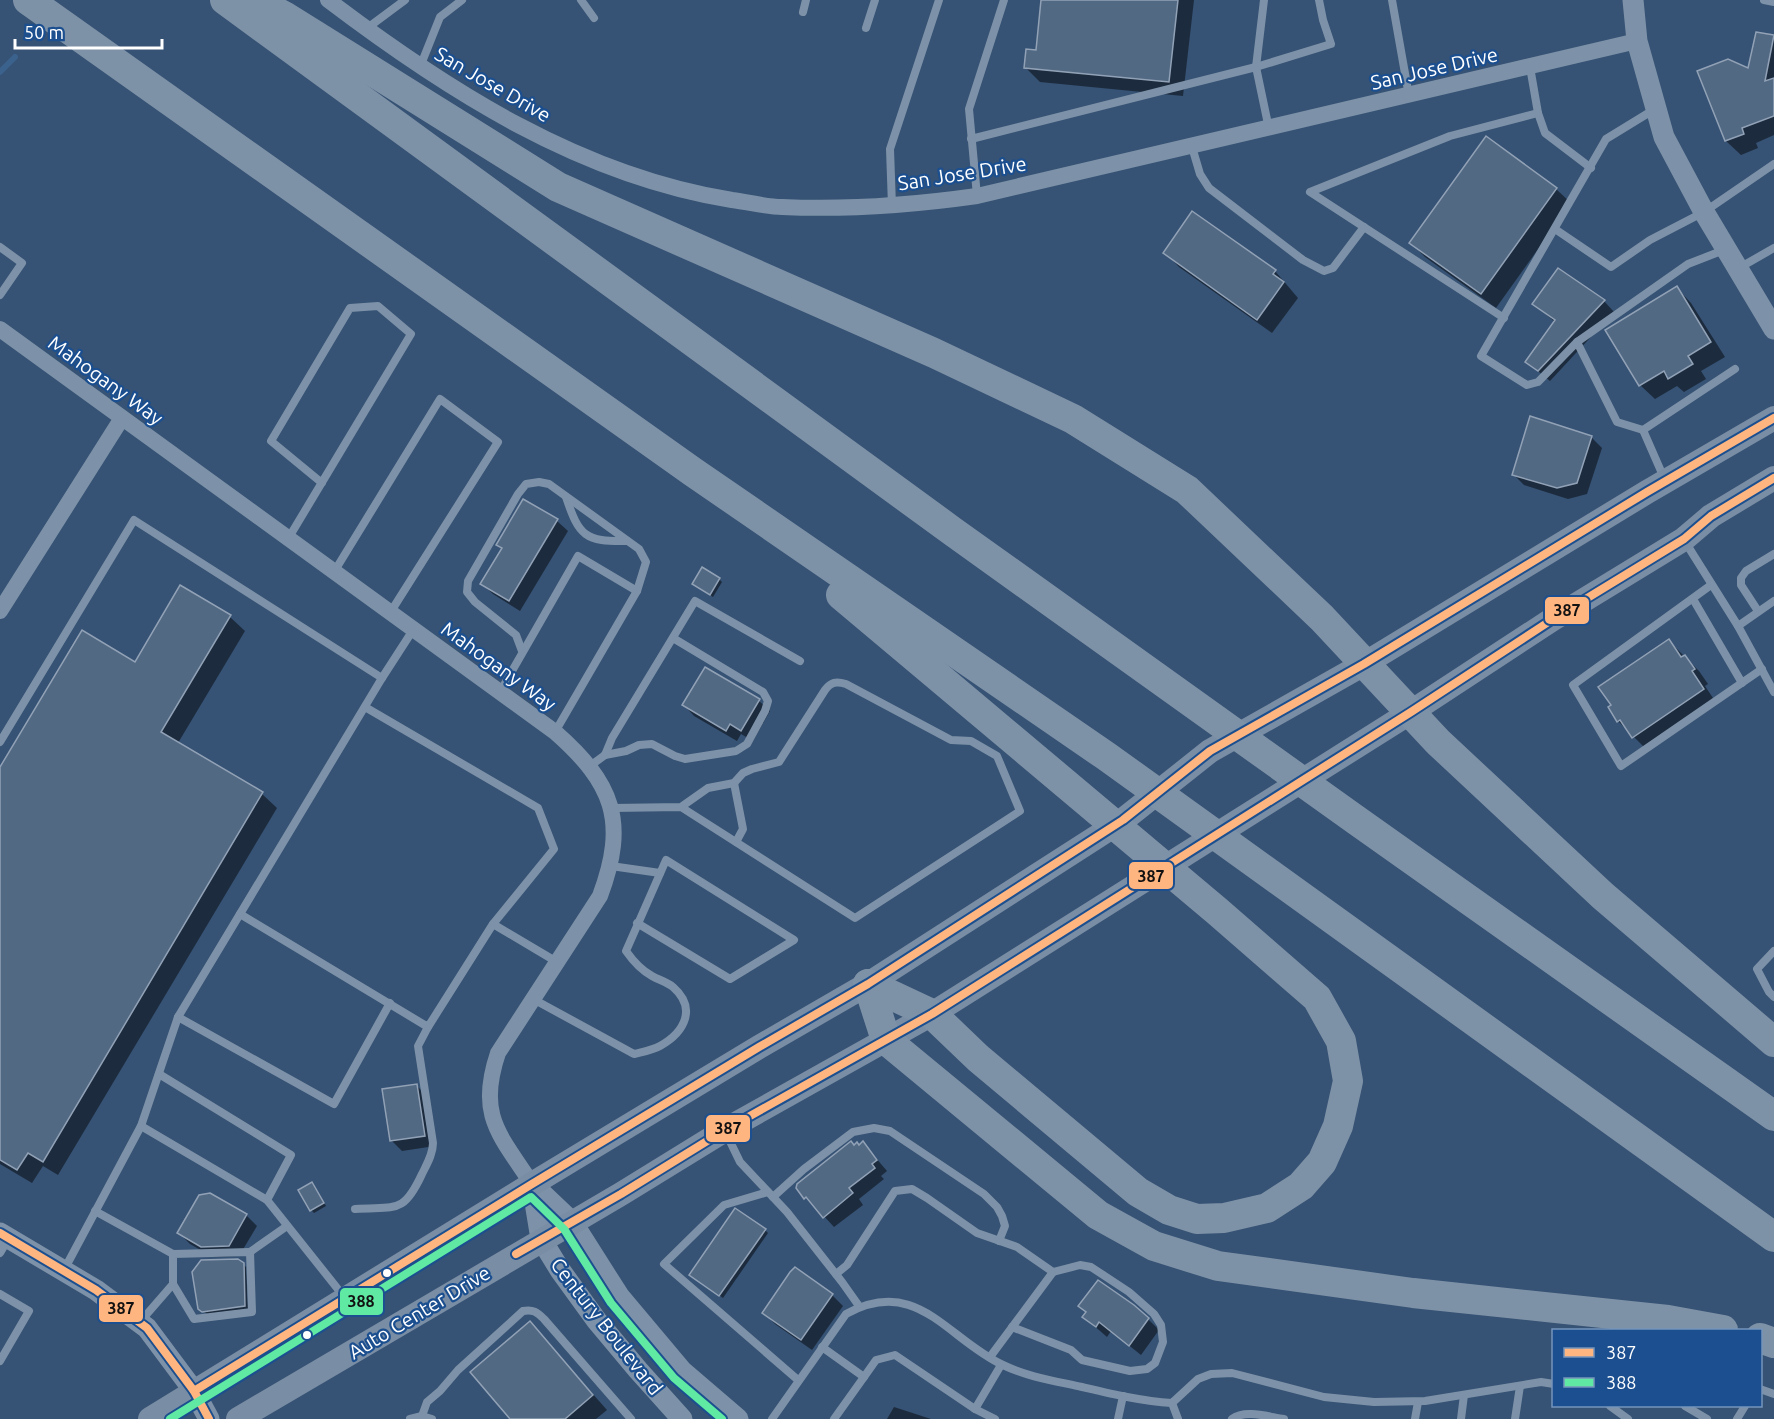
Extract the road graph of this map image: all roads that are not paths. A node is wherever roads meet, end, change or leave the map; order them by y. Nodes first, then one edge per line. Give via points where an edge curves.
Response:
1 (28, 0) edge
2 (225, 0) edge
3 (253, 0) edge
4 (328, 0) edge
5 (405, 0) edge
6 (462, 0) edge
7 (581, 0) edge
8 (806, 0) edge
9 (875, 0) edge
10 (939, 0) edge
11 (1004, 0) edge
12 (1264, 0) edge
13 (1319, 0) edge
14 (1392, 0) edge
15 (1633, 0) edge
16 (1764, 0) edge
17 (1774, 2) edge
18 (803, 12) dead end
19 (594, 18) dead end
20 (866, 28) dead end
21 (366, 29) junction
22 (1637, 41) junction
23 (420, 67) junction
24 (1256, 67) junction
25 (1530, 67) junction
26 (1409, 96) junction
27 (1655, 108) junction
28 (1538, 113) junction
29 (1269, 129) junction
30 (971, 139) junction
31 (1192, 147) junction
32 (1774, 164) edge
33 (1591, 168) junction
34 (977, 196) junction
35 (892, 206) junction
36 (1704, 212) junction
37 (1364, 227) junction
38 (1555, 229) junction
39 (0, 247) edge
40 (1774, 248) edge
41 (1727, 249) junction
42 (1739, 268) junction
43 (0, 295) edge
44 (1504, 318) junction
45 (1773, 324) edge
46 (0, 329) edge
47 (1577, 342) junction
48 (1735, 369) dead end
49 (122, 418) junction
50 (1774, 418) edge
51 (1642, 430) junction
52 (693, 472) junction
53 (1774, 478) edge
54 (1666, 481) junction
55 (322, 483) junction
56 (566, 497) junction
57 (288, 539) junction
58 (1684, 539) junction
59 (627, 541) junction
60 (1774, 554) edge
61 (334, 572) junction
62 (1711, 585) junction
63 (637, 591) junction
64 (1692, 599) junction
65 (1774, 601) edge
66 (0, 610) edge
67 (1758, 611) junction
68 (390, 613) junction
69 (1737, 626) junction
70 (413, 630) junction
71 (674, 638) junction
72 (522, 651) junction
73 (800, 661) dead end
74 (1364, 664) junction
75 (1762, 669) junction
76 (382, 678) junction
77 (1771, 680) edge
78 (1742, 683) junction
79 (500, 692) junction
80 (1774, 692) edge
81 (365, 707) junction
82 (1411, 712) junction
83 (555, 732) junction
84 (0, 742) edge
85 (605, 754) junction
86 (590, 766) junction
87 (734, 783) junction
88 (681, 807) junction
89 (612, 808) junction
90 (736, 842) junction
91 (611, 866) junction
92 (660, 873) junction
93 (240, 914) junction
94 (637, 923) junction
95 (493, 924) junction
96 (1774, 951) edge
97 (557, 962) junction
98 (868, 984) junction
99 (1774, 997) edge
100 (533, 999) junction
101 (390, 1003) junction
102 (932, 1014) junction
103 (178, 1017) junction
104 (429, 1027) junction
105 (886, 1040) junction
106 (1774, 1042) edge
107 (159, 1074) junction
108 (1774, 1116) edge
109 (141, 1126) junction
110 (725, 1130) junction
111 (532, 1184) junction
112 (770, 1194) junction
113 (267, 1200) junction
114 (355, 1209) dead end
115 (95, 1211) junction
116 (572, 1222) junction
117 (287, 1226) junction
118 (1774, 1237) edge
119 (541, 1239) junction
120 (3, 1241) edge
121 (999, 1241) junction
122 (250, 1252) junction
123 (173, 1254) junction
124 (63, 1271) junction
125 (1053, 1272) junction
126 (836, 1274) junction
127 (173, 1284) junction
128 (0, 1294) edge
129 (345, 1298) junction
130 (859, 1306) junction
131 (140, 1322) junction
132 (1012, 1327) junction
133 (1718, 1329) edge
134 (822, 1347) junction
135 (990, 1357) junction
136 (0, 1361) edge
137 (1001, 1365) junction
138 (864, 1377) junction
139 (798, 1380) junction
140 (1552, 1384) edge
141 (1520, 1386) junction
142 (194, 1391) junction
143 (1464, 1395) junction
144 (1123, 1396) junction
145 (1418, 1402) junction
146 (1172, 1403) junction
147 (1611, 1407) edge
148 (1687, 1407) edge
149 (975, 1409) junction
150 (422, 1416) junction
151 (150, 1419) edge
152 (209, 1419) edge
153 (238, 1419) edge
154 (411, 1419) edge
155 (432, 1419) edge
156 (631, 1419) edge
157 (682, 1419) edge
158 (738, 1419) edge
159 (772, 1419) edge
160 (834, 1419) edge
161 (995, 1419) edge
162 (1118, 1419) edge
163 (1178, 1419) edge
164 (1232, 1419) edge
165 (1284, 1419) edge
166 (1415, 1419) edge
167 (1461, 1419) edge
168 (1515, 1419) edge
169 (1628, 1419) edge
170 (1707, 1419) edge

1 - 52 highway
2 - 108 highway via 952,531
3 - 74 highway via 558,187 1073,418 1187,490 1322,618
4 - 21 street, San Jose Drive
5 - 21 lane
6 - 23 lane via 440,16
7 - 19 lane
8 - 18 lane
9 - 20 lane
10 - 35 lane via 890,149
11 - 30 lane via 969,109
12 - 24 lane
13 - 24 lane via 1331,44
14 - 26 lane
15 - 22 street
16 - 17 lane
21 - 23 street, San Jose Drive
22 - 25 street, San Jose Drive
22 - 27 street
23 - 35 street, San Jose Drive via 490,110 560,146 630,175 704,195 780,207
24 - 29 lane
24 - 30 lane
25 - 26 street, San Jose Drive
25 - 28 lane
26 - 29 street, San Jose Drive
27 - 33 lane via 1606,139
27 - 36 street via 1664,137
28 - 33 lane via 1545,133
28 - 37 lane via 1450,136 1310,192
29 - 31 street, San Jose Drive
30 - 34 lane
31 - 34 street, San Jose Drive
31 - 37 lane via 1209,188 1303,260 1324,271 1334,268
32 - 36 lane
33 - 38 lane
34 - 35 street, San Jose Drive
36 - 38 lane via 1650,240 1611,267
36 - 41 street
37 - 44 lane
38 - 44 lane
39 - 43 lane via 22,263
40 - 42 lane
41 - 42 street
41 - 47 lane via 1688,264
42 - 45 street
44 - 47 lane via 1481,356 1527,385 1538,382
46 - 49 street, Mahogany Way
47 - 51 lane via 1617,422
48 - 51 lane
49 - 57 street, Mahogany Way
49 - 66 street
50 - 54 main road
51 - 54 lane
52 - 102 highway via 1317,998 1341,1041 1348,1081 1338,1126 1322,1162 1301,1186 1267,1208 1224,1218 1197,1219 1169,1210 1138,1192 978,1058
52 - 118 highway via 1106,756
53 - 58 main road, Auto Center Drive via 1711,516
54 - 74 main road
55 - 55 lane via 411,334 378,306 350,308 271,441
55 - 57 lane
56 - 59 lane
56 - 59 lane via 575,523 586,535 603,542
56 - 72 lane via 549,484 526,484 468,581 467,592 516,636
57 - 61 street, Mahogany Way
58 - 62 lane
58 - 82 main road, Auto Center Drive
59 - 63 lane via 639,549 646,562
60 - 67 lane via 1741,578 1741,585
61 - 68 street, Mahogany Way
61 - 68 lane via 440,399 498,442
62 - 64 lane
62 - 69 lane
63 - 72 lane via 578,556
63 - 83 lane
64 - 78 lane
64 - 78 lane via 1572,685 1621,766
65 - 67 lane
67 - 69 lane
68 - 70 street, Mahogany Way
69 - 75 lane
70 - 76 lane
70 - 79 street, Mahogany Way
71 - 73 lane via 695,601
71 - 85 lane
71 - 85 lane via 764,692 768,702 747,744 736,751 685,759 652,744
72 - 79 lane
74 - 82 highway
74 - 98 main road via 1210,751 1123,820
75 - 77 lane
75 - 78 lane
76 - 81 lane
76 - 84 lane via 134,520
77 - 80 lane
79 - 83 street, Mahogany Way
81 - 93 lane
81 - 95 lane via 538,808 554,849
82 - 102 main road, Auto Center Drive
82 - 106 highway via 1603,896
83 - 86 street, Mahogany Way
85 - 86 lane
86 - 89 street, Mahogany Way
87 - 88 lane via 708,788
87 - 90 lane via 743,829
87 - 90 lane via 752,769 779,762 825,690 837,682 951,740 971,741 997,756 1020,811 855,918
88 - 89 lane
88 - 90 lane
89 - 91 street, Mahogany Way
91 - 92 lane
91 - 97 street, Mahogany Way via 600,896
92 - 94 lane
92 - 94 lane via 666,860 794,940 729,979
93 - 101 lane
93 - 103 lane
94 - 100 lane via 626,951 636,964 672,986 685,1001 687,1015 679,1031 660,1046 634,1054
95 - 97 lane
95 - 104 lane
96 - 99 lane via 1757,969
97 - 100 street, Mahogany Way
98 - 102 highway
98 - 105 highway
98 - 111 main road
100 - 111 street, Mahogany Way via 498,1053 490,1075 489,1105 496,1129
101 - 103 lane via 334,1104
101 - 104 lane
102 - 105 main road, Auto Center Drive
103 - 107 lane
104 - 114 lane via 418,1046 433,1143 431,1155 410,1198 401,1205
105 - 110 main road, Auto Center Drive
105 - 133 highway via 1098,1215 1154,1246 1218,1266
107 - 109 lane
107 - 113 lane via 291,1155
109 - 113 lane
109 - 115 lane
110 - 112 lane via 740,1162
110 - 116 main road, Auto Center Drive
111 - 116 street, Century Boulevard
111 - 119 street, Century Boulevard
111 - 129 main road
112 - 121 lane via 853,1132 882,1129 904,1139 990,1200 1005,1226
112 - 126 lane
112 - 139 lane via 724,1205 664,1264
113 - 117 lane
115 - 123 lane
115 - 124 lane
116 - 119 main road, Auto Center Drive
116 - 158 street, Century Boulevard via 626,1305 682,1371
117 - 122 lane
117 - 129 lane
119 - 153 main road, Auto Center Drive
119 - 157 street, Century Boulevard via 597,1321
120 - 124 street
121 - 125 lane via 1017,1247
121 - 126 lane via 976,1233 912,1189 895,1191 848,1265
122 - 123 lane
122 - 127 lane via 252,1312 194,1319
123 - 127 lane
124 - 131 street
125 - 132 lane
125 - 132 lane via 1080,1265 1091,1267 1154,1314 1164,1342 1155,1363 1147,1369 1130,1371 1082,1360 1071,1350
126 - 130 lane
127 - 131 lane
128 - 136 lane via 29,1311
129 - 142 main road
130 - 134 lane via 846,1314
130 - 135 lane via 897,1301 926,1311
131 - 142 street
132 - 135 lane
134 - 138 lane
134 - 139 lane
135 - 137 lane
137 - 144 lane via 1029,1376
137 - 149 lane
138 - 149 lane via 876,1360 895,1355
138 - 160 lane
139 - 159 lane
140 - 141 lane
141 - 143 lane
141 - 168 lane
142 - 151 main road
142 - 152 street
143 - 145 lane
143 - 167 lane
144 - 146 lane
144 - 162 lane
145 - 146 lane via 1324,1397 1232,1373 1198,1379
145 - 166 lane
146 - 163 lane
147 - 169 lane
148 - 170 lane
149 - 161 lane
150 - 154 lane
150 - 155 lane
150 - 156 lane via 427,1402 458,1370 523,1311 530,1310 544,1318
164 - 165 lane via 1244,1414

